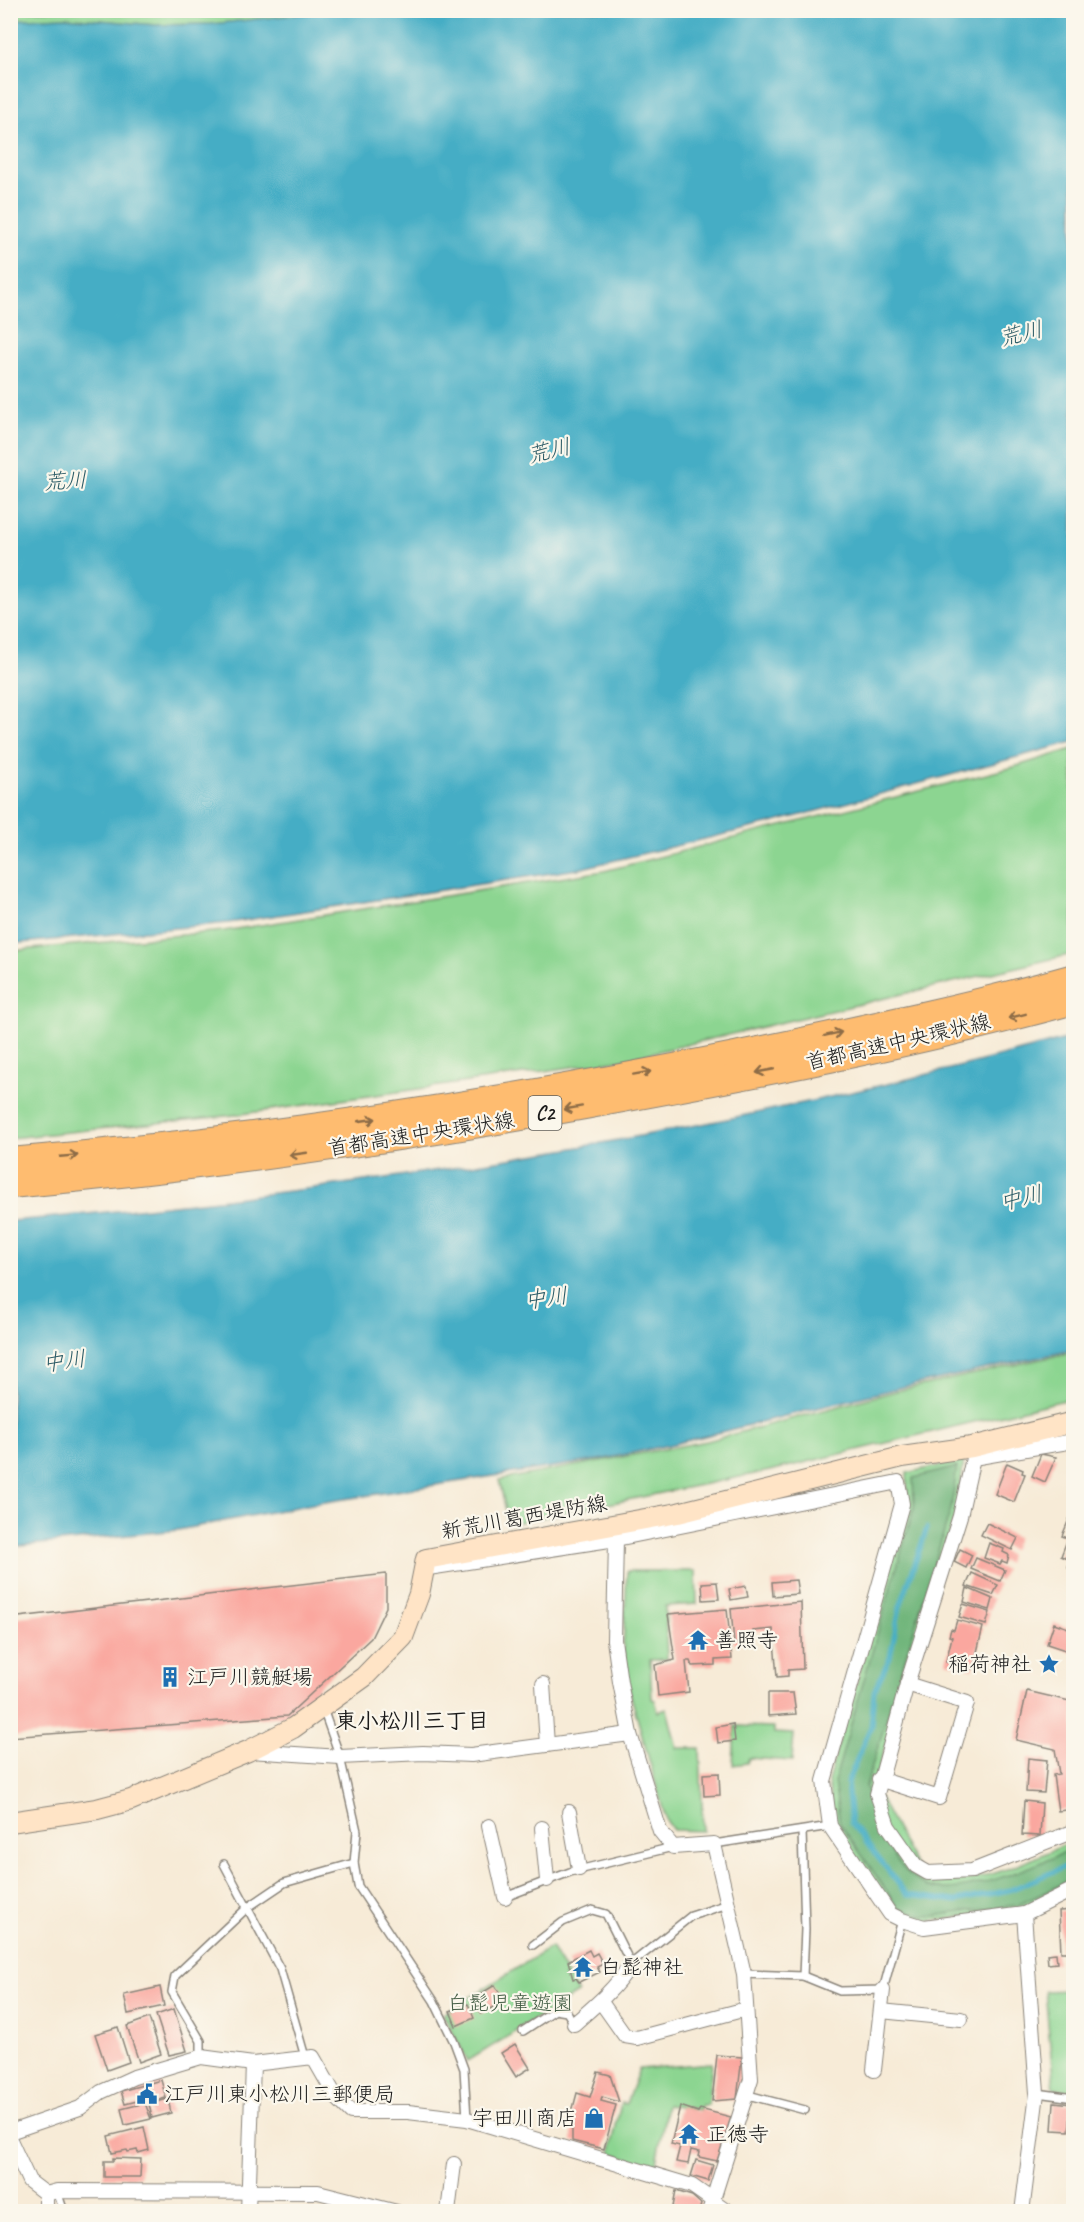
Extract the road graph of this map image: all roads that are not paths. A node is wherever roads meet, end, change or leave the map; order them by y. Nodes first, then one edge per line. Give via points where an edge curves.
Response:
1 (1074, 978) edge
2 (1074, 1001) edge
3 (10, 1161) edge
4 (10, 1185) edge
5 (1074, 1422) edge
6 (1074, 1442) edge
7 (972, 1452) junction
8 (712, 1512) junction
9 (616, 1539) junction
10 (422, 1569) junction
11 (543, 1684) dead end
12 (907, 1684) junction
13 (322, 1707) junction
14 (630, 1734) junction
15 (547, 1746) junction
16 (248, 1751) junction
17 (340, 1757) junction
18 (879, 1779) junction
19 (569, 1812) dead end
20 (10, 1822) edge
21 (489, 1826) dead end
22 (830, 1826) junction
23 (542, 1828) dead end
24 (802, 1831) junction
25 (1074, 1831) edge
26 (714, 1844) junction
27 (673, 1847) junction
28 (354, 1863) junction
29 (224, 1864) dead end
30 (579, 1869) junction
31 (548, 1880) junction
32 (1074, 1889) edge
33 (505, 1897) joint
34 (728, 1904) junction
35 (246, 1908) junction
36 (1024, 1914) junction
37 (902, 1920) junction
38 (533, 1945) dead end
39 (631, 1964) junction
40 (744, 1974) junction
41 (803, 1976) junction
42 (883, 1990) junction
43 (601, 2002) junction
44 (746, 2009) junction
45 (881, 2012) junction
46 (961, 2019) dead end
47 (574, 2024) joint
48 (523, 2031) dead end
49 (305, 2056) junction
50 (201, 2057) junction
51 (253, 2064) junction
52 (874, 2070) dead end
53 (1037, 2094) junction
54 (748, 2095) junction
55 (1074, 2098) edge
56 (805, 2110) dead end
57 (467, 2119) junction
58 (10, 2132) edge
59 (10, 2140) edge
60 (454, 2164) dead end
61 (249, 2190) junction
62 (51, 2192) junction
63 (712, 2197) junction
64 (388, 2210) edge
65 (46, 2211) edge
66 (64, 2211) edge
67 (248, 2211) edge
68 (448, 2211) edge
69 (709, 2211) edge
70 (729, 2211) edge
71 (1022, 2211) edge

3 -> 1 highway, 首都高速中央環状線 / C2 via 253,1137 524,1095 781,1045
2 -> 4 highway, 首都高速中央環状線 / C2 via 785,1067 394,1139 183,1169
5 - 7 main road, 新荒川葛西堤防線
6 - 7 street
7 - 8 main road, 新荒川葛西堤防線 via 902,1457
7 - 12 street via 960,1516
8 - 9 street
8 - 10 main road, 新荒川葛西堤防線 via 426,1559
8 - 22 street via 898,1482 902,1504 824,1781
9 - 10 street
9 - 14 street via 614,1640
10 - 13 main road via 419,1594 403,1637 364,1677
11 - 15 street
12 - 18 street
12 - 18 street via 967,1703 939,1798
13 - 16 main road via 293,1728
13 - 17 lane
14 - 15 street
14 - 27 street via 660,1831
15 - 17 street via 471,1755
16 - 17 street
16 - 20 main road via 131,1800
17 - 28 lane via 357,1831
18 - 25 street via 877,1794 888,1826 916,1866 928,1873 972,1871
19 - 30 street
21 - 33 street
22 - 24 lane
22 - 37 street via 890,1914
23 - 31 street
24 - 26 lane
24 - 41 lane
26 - 27 street
26 - 34 street
27 - 30 lane
28 - 35 lane via 284,1883
28 - 57 lane via 358,1886 434,2001 454,2042 464,2068
29 - 35 lane
30 - 31 lane
31 - 33 lane
32 - 36 street
34 - 39 lane via 691,1916
34 - 40 street
35 - 49 lane via 280,1969
35 - 50 lane via 175,1976 172,1992 201,2041
36 - 37 street via 924,1927
36 - 53 street
37 - 42 lane
38 - 39 lane via 563,1922 592,1910 606,1914
39 - 43 street
40 - 41 lane
40 - 44 street
41 - 42 lane via 840,1991
42 - 45 street
43 - 44 street via 625,2036 637,2038
43 - 47 street
44 - 54 street via 751,2079
45 - 46 street
45 - 52 street
47 - 48 lane via 567,2012 555,2010
49 - 51 street
49 - 57 street via 313,2057 336,2097 351,2112 408,2112
50 - 51 street
50 - 58 street via 134,2077 100,2092 80,2108
51 - 61 street
53 - 55 lane
53 - 71 street
54 - 56 lane
54 - 63 street
57 - 63 street via 678,2181
59 - 62 street via 29,2181
60 - 68 street
61 - 62 street
61 - 64 street via 318,2192
61 - 67 street
62 - 65 street
62 - 66 lane
63 - 69 street
63 - 70 street

